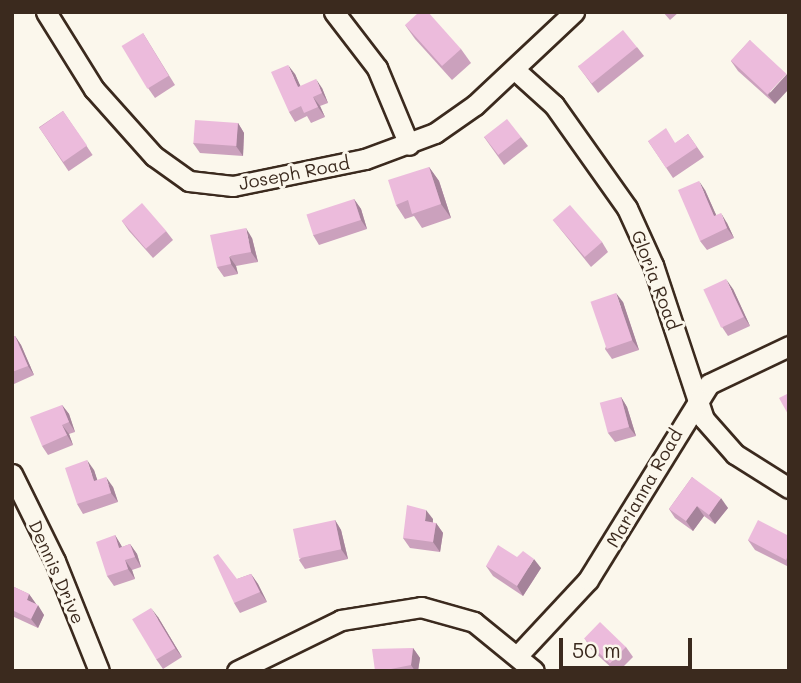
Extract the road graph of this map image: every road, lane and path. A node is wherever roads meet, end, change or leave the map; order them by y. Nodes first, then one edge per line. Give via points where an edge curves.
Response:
1 (46, 12) edge
2 (334, 12) edge
3 (574, 12) edge
4 (514, 68) junction
5 (409, 145) junction
6 (789, 346) edge
7 (695, 401) junction
8 (12, 474) edge
9 (789, 488) edge
10 (26, 503) junction
11 (12, 518) edge
12 (518, 656) junction
13 (99, 671) edge
14 (237, 671) edge
15 (534, 671) edge

1 - 5 street, Joseph Road via 118,119 154,156 189,181 233,186 327,168
2 - 5 street via 377,68
3 - 4 street, Joseph Road
4 - 5 street, Joseph Road via 456,120
4 - 7 street, Gloria Road via 554,105 627,208 674,323
6 - 7 street, Marianna Road via 726,375
7 - 9 street, Gloria Road via 718,439
7 - 12 street, Marianna Road via 588,580
8 - 10 street, Dennis Drive
10 - 11 street
10 - 13 street, Dennis Drive
12 - 14 street via 474,622 449,611 394,608 341,620
12 - 15 street

